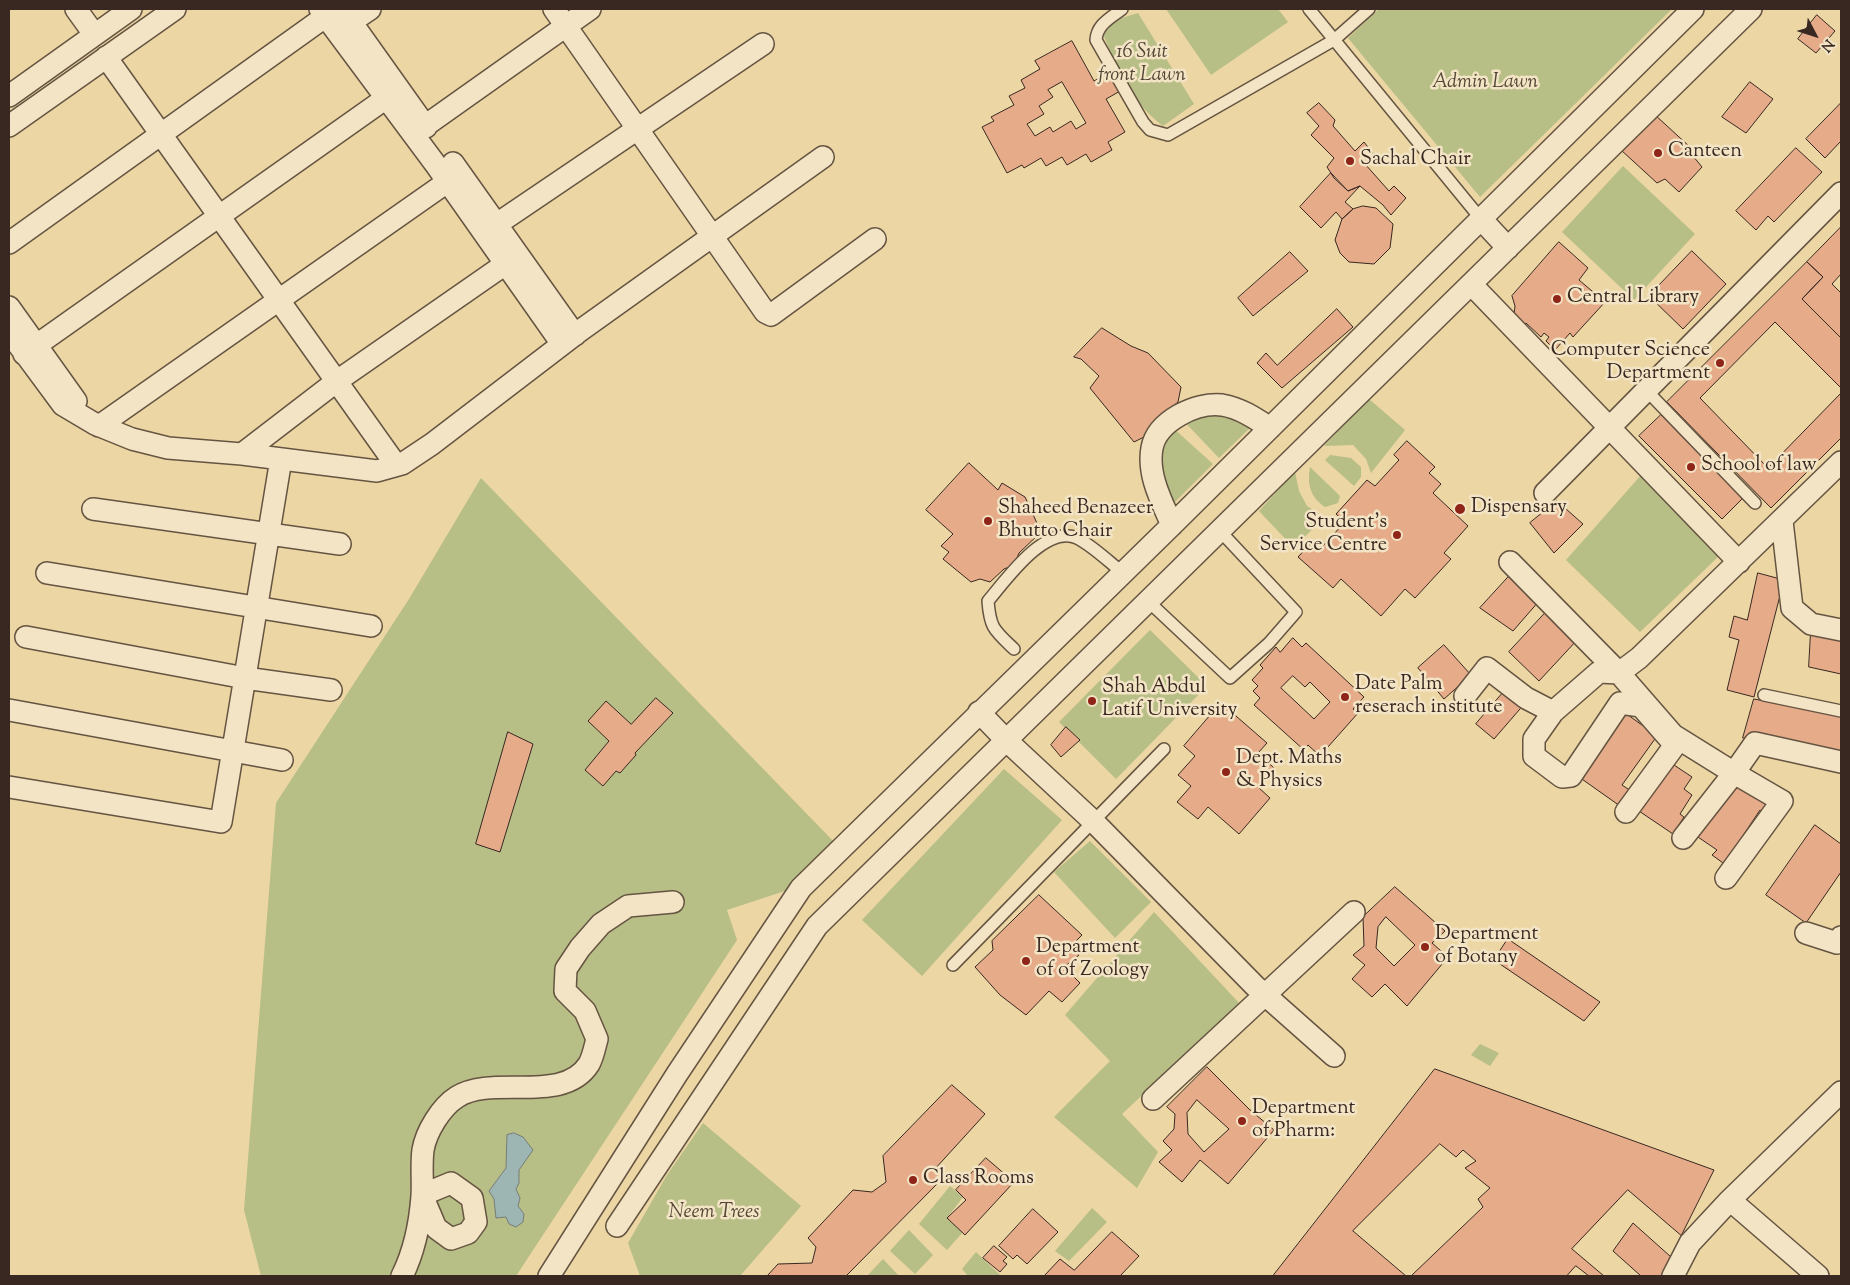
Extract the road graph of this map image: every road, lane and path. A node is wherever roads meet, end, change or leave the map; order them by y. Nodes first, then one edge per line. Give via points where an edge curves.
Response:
1 (76, 9) edge
2 (131, 9) edge
3 (174, 9) edge
4 (370, 9) edge
5 (590, 9) edge
6 (1122, 9) edge
7 (1309, 9) edge
8 (1369, 9) edge
9 (1693, 9) edge
10 (1751, 9) edge
11 (335, 16) edge
12 (560, 17) edge
13 (102, 28) junction
14 (1334, 40) junction
15 (762, 44) dead end
16 (75, 48) junction
17 (106, 57) junction
18 (392, 93) junction
19 (9, 96) edge
20 (9, 126) edge
21 (639, 128) junction
22 (419, 130) junction
23 (160, 135) junction
24 (823, 157) dead end
25 (454, 177) junction
26 (1841, 193) edge
27 (218, 216) junction
28 (1480, 220) junction
29 (497, 224) junction
30 (712, 237) junction
31 (875, 239) dead end
32 (9, 243) edge
33 (1508, 248) junction
34 (513, 260) junction
35 (1471, 284) junction
36 (280, 300) junction
37 (9, 307) edge
38 (9, 332) edge
39 (569, 340) junction
40 (30, 349) junction
41 (337, 381) junction
42 (1647, 391) junction
43 (97, 425) junction
44 (1610, 427) junction
45 (1270, 428) junction
46 (242, 454) junction
47 (281, 459) junction
48 (1841, 462) edge
49 (396, 465) junction
50 (1544, 493) dead end
51 (1755, 503) dead end
52 (93, 509) dead end
53 (1782, 521) junction
54 (1172, 526) junction
55 (1220, 531) junction
56 (268, 535) junction
57 (340, 544) dead end
58 (1510, 562) dead end
59 (1739, 562) junction
60 (47, 573) dead end
61 (1123, 573) junction
62 (1149, 602) junction
63 (256, 608) junction
64 (370, 626) dead end
65 (1841, 630) edge
66 (26, 637) dead end
67 (1014, 649) dead end
68 (1619, 673) junction
69 (245, 678) junction
70 (331, 690) dead end
71 (1764, 695) dead end
72 (1465, 696) dead end
73 (9, 710) edge
74 (1841, 711) edge
75 (979, 712) junction
76 (1553, 712) junction
77 (1007, 741) junction
78 (1164, 748) dead end
79 (233, 752) junction
80 (282, 760) dead end
81 (1841, 762) edge
82 (1734, 773) junction
83 (9, 787) edge
84 (1626, 812) dead end
85 (1093, 821) junction
86 (1683, 838) dead end
87 (1726, 878) dead end
88 (673, 902) dead end
89 (1354, 912) dead end
90 (1806, 933) dead end
91 (1841, 937) edge
92 (953, 965) dead end
93 (1266, 996) junction
94 (1334, 1056) dead end
95 (677, 1074) junction
96 (1841, 1092) edge
97 (705, 1094) junction
98 (1153, 1099) dead end
99 (1730, 1200) junction
100 (617, 1226) dead end
101 (402, 1276) edge
102 (549, 1276) edge
103 (1673, 1276) edge
104 (1818, 1276) edge

1 - 13 street
2 - 13 street
3 - 17 street
4 - 11 street
5 - 12 street
6 - 14 lane via 1096,32 1096,40 1143,122 1160,134 1177,132
7 - 14 lane
8 - 14 lane
9 - 28 street
10 - 33 street
11 - 18 street
11 - 23 street
12 - 21 street
12 - 22 street
13 - 16 street
13 - 17 street
14 - 28 lane
15 - 21 street
16 - 17 street
16 - 19 street
17 - 20 street
17 - 23 street
18 - 22 street
18 - 27 street
21 - 29 street
21 - 30 street
22 - 25 street
23 - 27 street
23 - 32 street
24 - 30 street
25 - 29 street
25 - 34 street
25 - 36 street
26 - 42 street
27 - 36 street
27 - 40 street
28 - 33 street
28 - 45 street
29 - 34 street
30 - 31 street via 765,312 771,315
30 - 39 street
33 - 35 street
34 - 39 street
34 - 41 street
35 - 44 street
35 - 55 street
36 - 41 street
36 - 43 street
37 - 40 street
38 - 40 street
39 - 49 street via 432,444
40 - 43 street
41 - 46 street
41 - 49 street
42 - 44 street
42 - 51 lane
43 - 46 street via 132,439 168,448
44 - 50 street
44 - 59 street
45 - 54 street
45 - 54 street via 1247,413 1221,405 1192,409 1167,423 1152,447 1152,474
46 - 47 street
47 - 49 street via 377,471
47 - 56 street
48 - 53 street
52 - 56 street
53 - 59 street
53 - 65 street via 1792,608 1811,624
54 - 61 street
55 - 62 street
55 - 62 lane via 1296,612 1269,643 1230,678
56 - 57 street
56 - 63 street
58 - 68 street
59 - 68 street via 1639,658
60 - 63 street
61 - 67 lane via 1078,539 1069,536 1057,536 1034,549 988,601 990,622
61 - 75 street
62 - 77 street
63 - 64 street
63 - 69 street
66 - 69 street
68 - 76 street via 1599,672
68 - 82 street via 1673,735
69 - 70 street
69 - 79 street
71 - 74 lane
72 - 76 street via 1487,668 1526,698
73 - 79 street
75 - 77 street
75 - 95 street via 801,888
76 - 84 street via 1534,739 1534,756 1562,777 1571,776 1620,703 1641,706 1675,745
77 - 85 street
77 - 97 street via 817,926
78 - 85 lane
79 - 80 street
79 - 83 street via 221,822
81 - 82 street via 1755,743
82 - 86 street
82 - 87 street via 1782,801
85 - 92 lane
85 - 93 street
88 - 101 street via 628,906 601,924 566,969 565,991 585,1011 598,1039 589,1064 572,1081 532,1088 488,1088 458,1096 437,1117 423,1148 418,1227
89 - 93 street
90 - 91 street via 1837,943
93 - 94 street
93 - 98 street
95 - 97 street
95 - 102 street
96 - 99 street
97 - 100 street
99 - 103 street via 1690,1243
99 - 104 street

